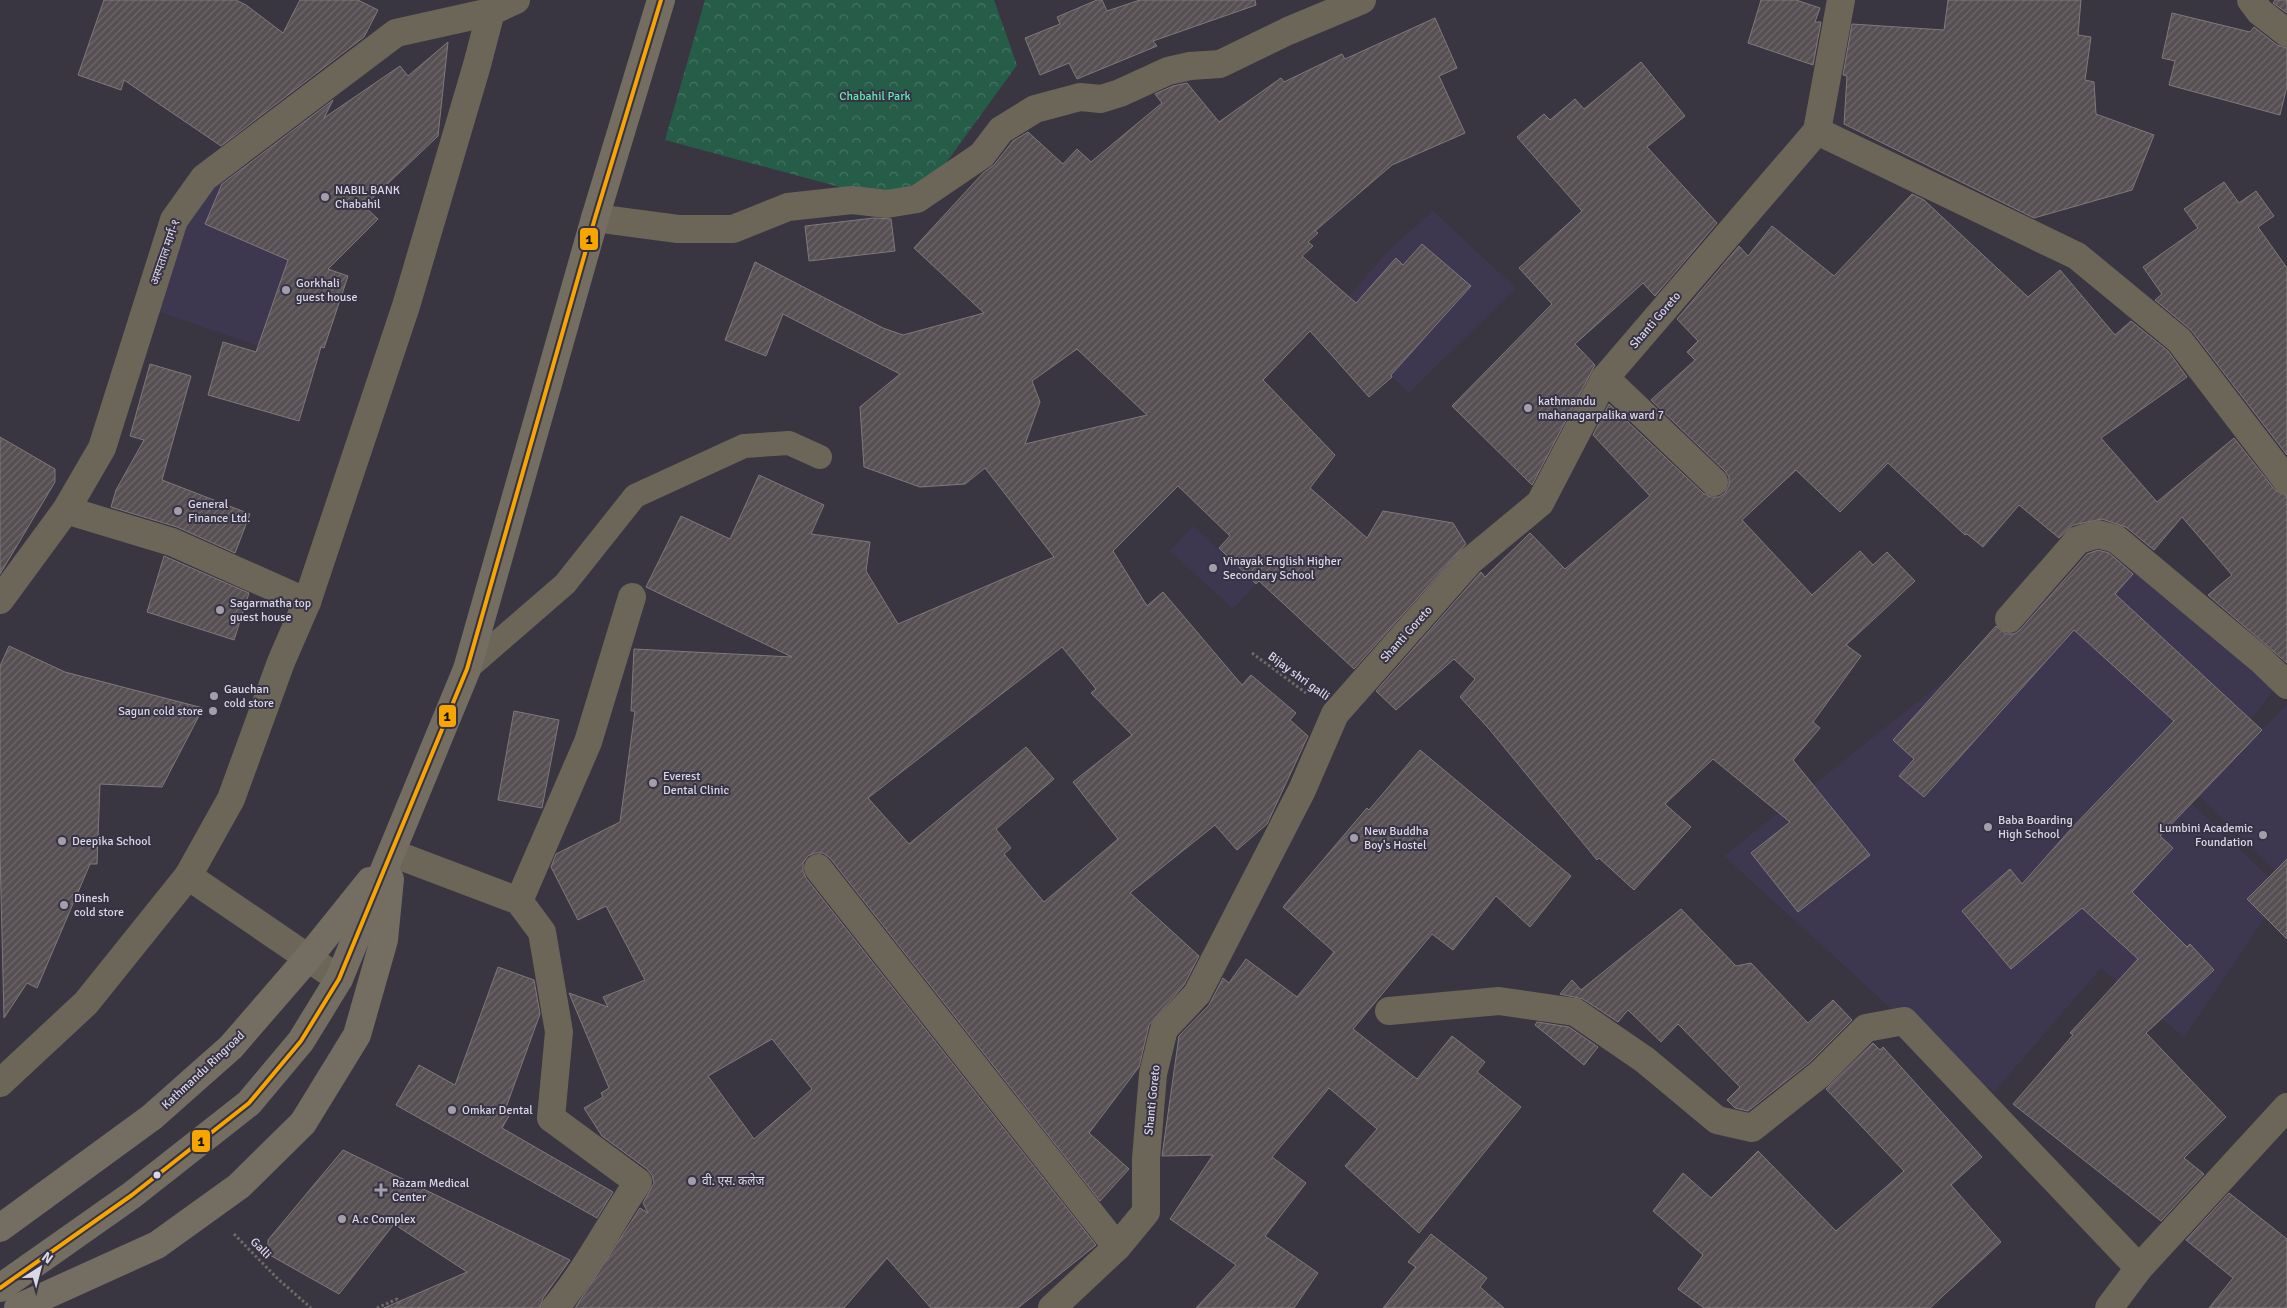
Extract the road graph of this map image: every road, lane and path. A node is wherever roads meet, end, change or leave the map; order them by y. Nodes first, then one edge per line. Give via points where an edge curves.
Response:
1 (516, 0) edge
2 (662, 0) edge
3 (1362, 0) edge
4 (1841, 0) edge
5 (2251, 0) edge
6 (492, 6) edge
7 (2287, 33) edge
8 (1817, 131) junction
9 (595, 218) junction
10 (1605, 378) junction
11 (820, 457) dead end
12 (1714, 482) dead end
13 (2287, 482) edge
14 (66, 510) junction
15 (632, 597) dead end
16 (0, 600) edge
17 (308, 602) junction
18 (2009, 620) dead end
19 (1252, 653) dead end
20 (467, 669) junction
21 (2287, 685) edge
22 (1335, 714) junction
23 (392, 853) junction
24 (818, 868) dead end
25 (188, 876) junction
26 (519, 901) junction
27 (308, 958) junction
28 (338, 979) junction
29 (1389, 1011) dead end
30 (0, 1083) edge
31 (2287, 1107) edge
32 (239, 1186) junction
33 (0, 1228) edge
34 (1116, 1247) junction
35 (2139, 1268) junction
36 (0, 1288) edge
37 (18, 1308) edge
38 (311, 1308) edge
39 (377, 1308) edge
40 (401, 1308) edge
41 (555, 1308) edge
42 (1052, 1308) edge
43 (2108, 1308) edge

1 - 6 street, अस्पताल मार्ग-१
2 - 9 highway, Kathmandu Ringroad
3 - 9 street via 1288,30 1220,64 1182,67 1100,99 1080,96 1035,109 1001,130 982,156 916,199 887,204 852,200 788,208 733,229 678,229
4 - 8 street
5 - 7 street via 2260,12
6 - 14 street, अस्पताल मार्ग-१ via 396,33 204,178 174,220 102,448
6 - 17 street via 406,306
8 - 10 street, Shanti Goreto
8 - 13 street via 2077,256 2179,340
9 - 20 highway, Kathmandu Ringroad
10 - 12 street
10 - 22 street, Shanti Goreto via 1540,503 1470,561
11 - 20 lane via 789,443 744,446 635,496 565,584
14 - 16 street, अस्पताल मार्ग-१
14 - 17 street via 172,542
15 - 26 street via 588,742
17 - 25 street via 231,799
18 - 21 street via 2078,540 2098,534 2116,539
19 - 22 path, Bijay shri galli
20 - 23 highway, Kathmandu Ringroad
22 - 34 street, Shanti Goreto via 1302,790 1197,994 1164,1029 1153,1074 1146,1159 1146,1212
23 - 26 street
23 - 27 highway, Kathmandu Ringroad
23 - 28 highway, Kathmandu Ringroad
23 - 32 highway via 384,940 357,1035 303,1123
24 - 34 street
25 - 27 street
25 - 30 street via 86,1003
26 - 41 street via 542,932 559,1032 551,1118 638,1182 578,1280
27 - 28 street
27 - 33 highway, Kathmandu Ringroad via 231,1047 152,1117
28 - 36 highway, Kathmandu Ringroad via 301,1041 249,1103 132,1195
29 - 35 street via 1499,1001 1575,1012 1645,1060 1717,1120 1752,1128 1820,1074 1866,1028 1904,1021
31 - 35 street
32 - 37 highway via 157,1245
32 - 38 path, Galli via 233,1233
34 - 42 street, Shanti Goreto
35 - 43 street
39 - 40 path via 397,1299

